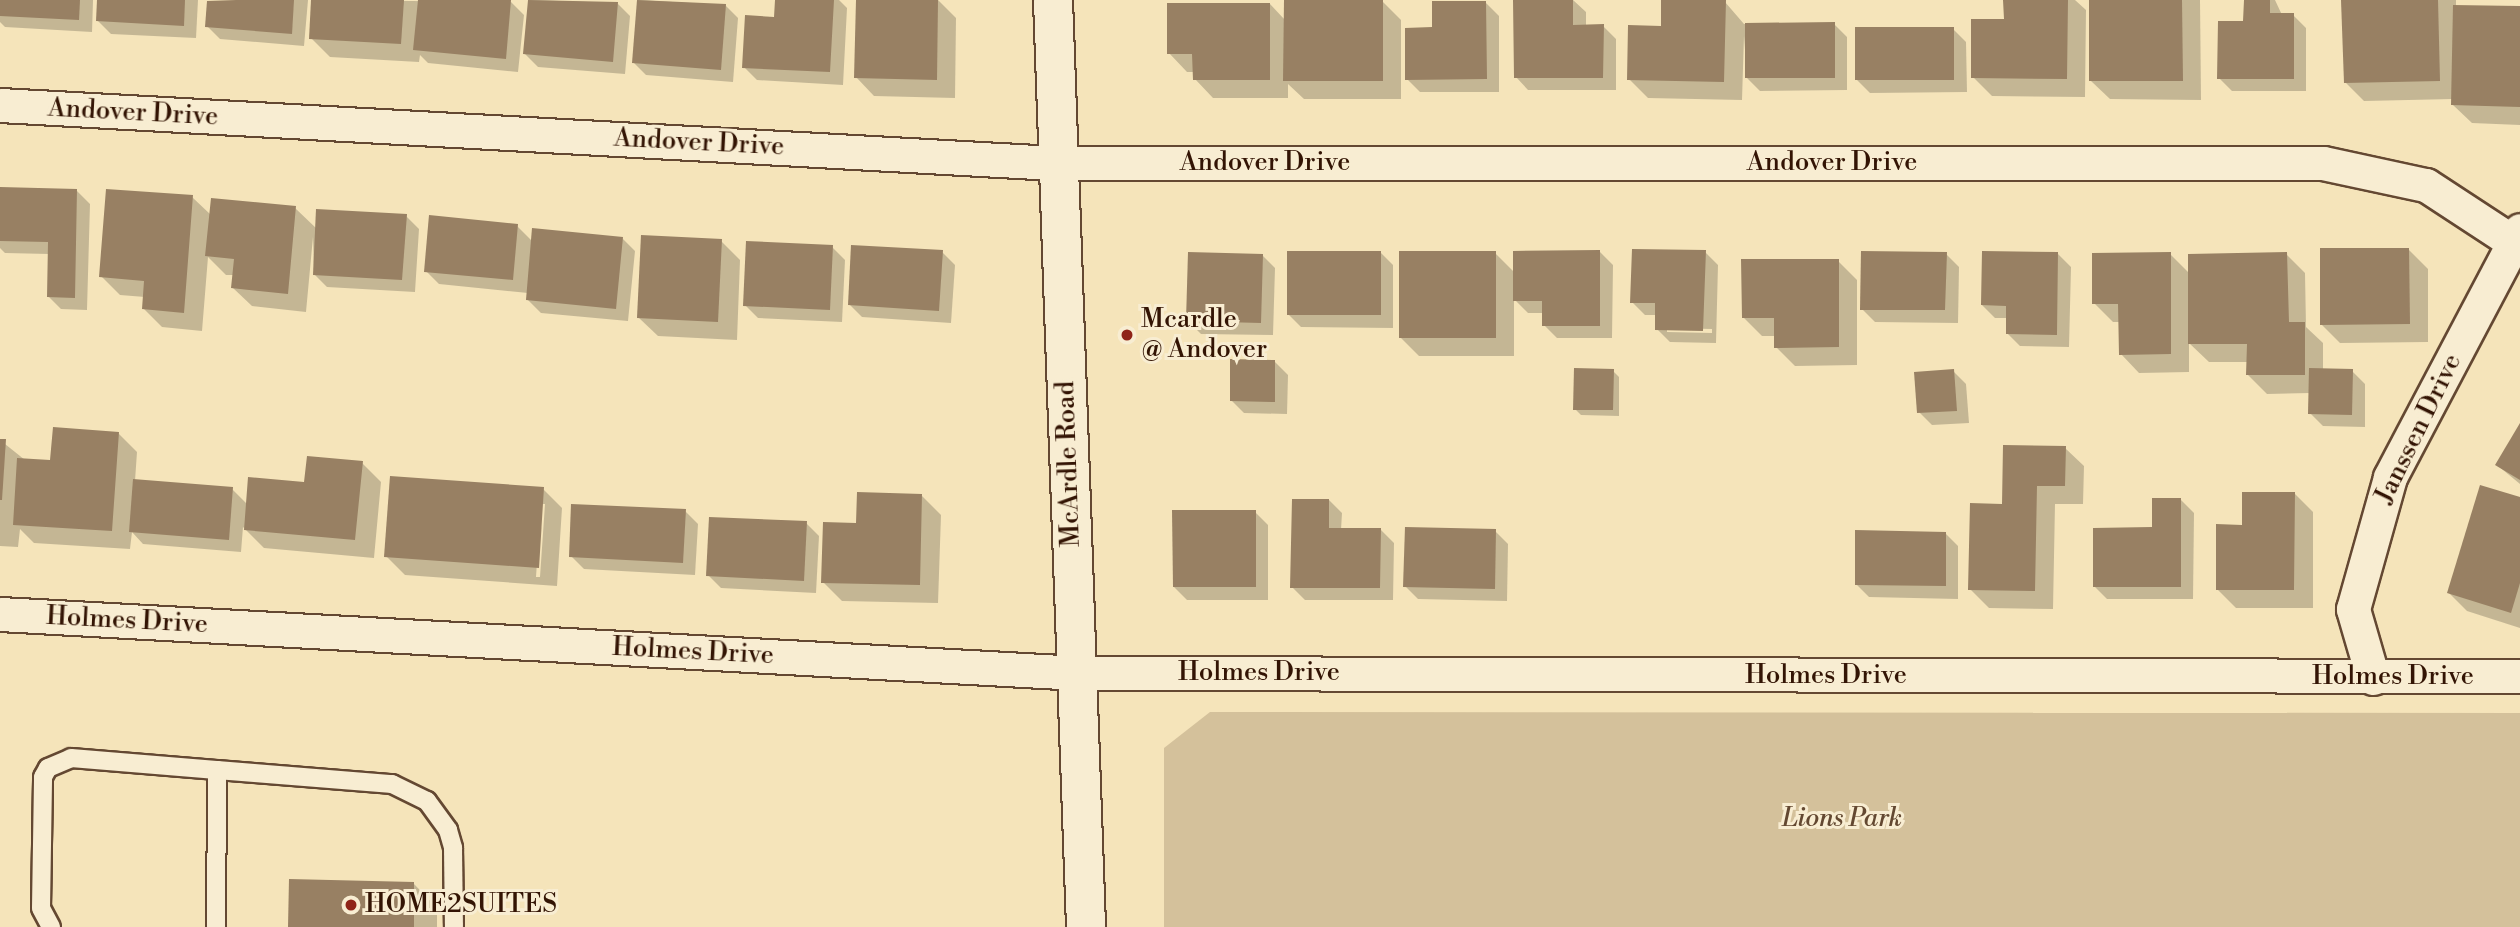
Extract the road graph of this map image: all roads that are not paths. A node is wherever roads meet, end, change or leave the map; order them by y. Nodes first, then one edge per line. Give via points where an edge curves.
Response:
1 (1053, 0) edge
2 (0, 105) edge
3 (1055, 163) junction
4 (2517, 236) edge
5 (0, 614) edge
6 (1078, 673) junction
7 (2520, 676) edge
8 (2373, 678) junction
9 (217, 770) junction
10 (51, 927) edge
11 (216, 927) edge
12 (454, 927) edge
13 (1086, 927) edge

1 - 3 main road, McArdle Road
2 - 3 street, Andover Drive
3 - 4 street, Andover Drive via 2323,163 2427,185
3 - 6 main road, McArdle Road
4 - 8 street, Janssen Drive via 2387,488 2353,610
5 - 6 street, Holmes Drive
6 - 8 street, Holmes Drive
6 - 13 main road, McArdle Road
7 - 8 street, Holmes Drive
9 - 10 lane via 71,758 48,768 43,777 41,908
9 - 11 lane
9 - 12 lane via 392,784 427,801 448,830 453,848

